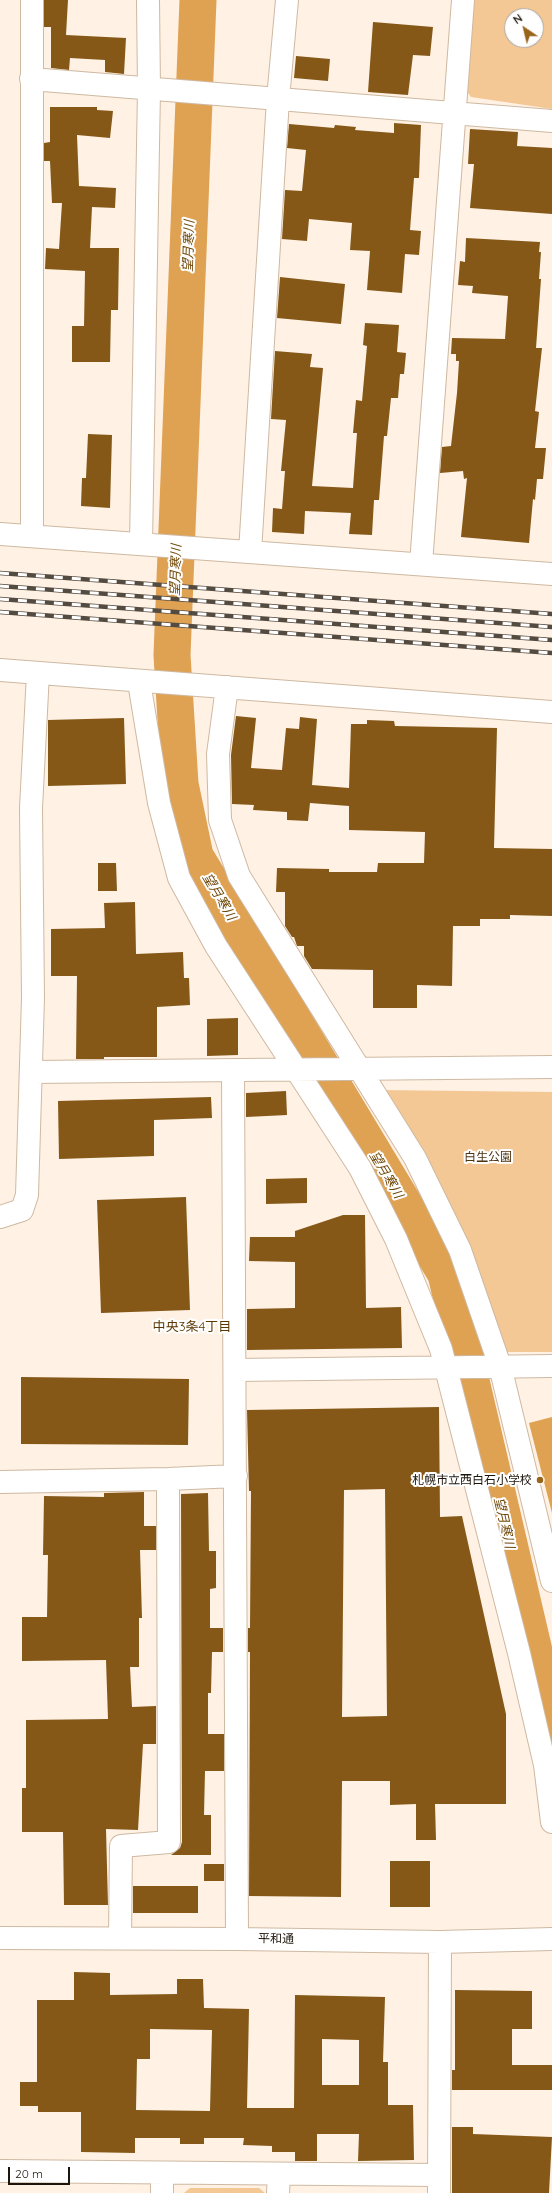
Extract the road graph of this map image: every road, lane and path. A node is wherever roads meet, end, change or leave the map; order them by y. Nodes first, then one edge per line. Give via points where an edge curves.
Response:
1 (32, 0) edge
2 (148, 0) edge
3 (287, 0) edge
4 (463, 0) edge
5 (31, 79) junction
6 (149, 89) junction
7 (278, 99) junction
8 (454, 114) junction
9 (552, 121) edge
10 (0, 534) edge
11 (32, 536) junction
12 (141, 543) junction
13 (250, 552) junction
14 (421, 564) junction
15 (552, 574) edge
16 (0, 670) edge
17 (38, 673) junction
18 (139, 682) junction
19 (221, 687) junction
20 (552, 712) edge
21 (552, 1067) edge
22 (305, 1070) junction
23 (354, 1070) junction
24 (233, 1071) junction
25 (32, 1072) junction
26 (0, 1217) edge
27 (451, 1366) junction
28 (494, 1366) junction
29 (552, 1366) edge
30 (236, 1370) junction
31 (236, 1476) junction
32 (168, 1479) junction
33 (0, 1482) edge
34 (552, 1581) edge
35 (552, 1822) edge
36 (0, 1938) edge
37 (120, 1938) junction
38 (552, 1938) edge
39 (237, 1939) junction
40 (440, 1942) junction
41 (0, 2171) edge
42 (169, 2173) junction
43 (279, 2183) edge
44 (439, 2184) edge
45 (162, 2193) edge

1 - 5 street
2 - 6 street
3 - 7 street
4 - 8 street
5 - 6 street
5 - 11 street
6 - 7 street
6 - 12 street
7 - 8 street
7 - 13 street
8 - 9 street
8 - 14 street
10 - 11 street
11 - 12 street
12 - 13 street
13 - 14 street
14 - 15 street
16 - 17 street
17 - 18 street
17 - 25 street via 31,808
18 - 19 street
18 - 22 street via 159,803 179,878 216,946
19 - 20 street
19 - 23 street via 218,754 220,820 239,876
21 - 23 street
22 - 23 street
22 - 24 street
22 - 27 street via 396,1240 441,1349
23 - 28 street via 415,1158 460,1250
24 - 25 street
24 - 30 street
25 - 26 street via 27,1195 22,1210
27 - 28 street
27 - 30 street
27 - 35 street via 545,1765
28 - 29 street
28 - 34 street
30 - 31 street
31 - 32 street
31 - 39 street
32 - 33 street
32 - 37 street via 169,1842 121,1846
36 - 37 street, 平和通
37 - 39 street, 平和通
38 - 40 street, 平和通
39 - 40 street, 平和通
40 - 44 street
41 - 42 street
42 - 43 street
42 - 45 street via 162,2174
43 - 44 street

